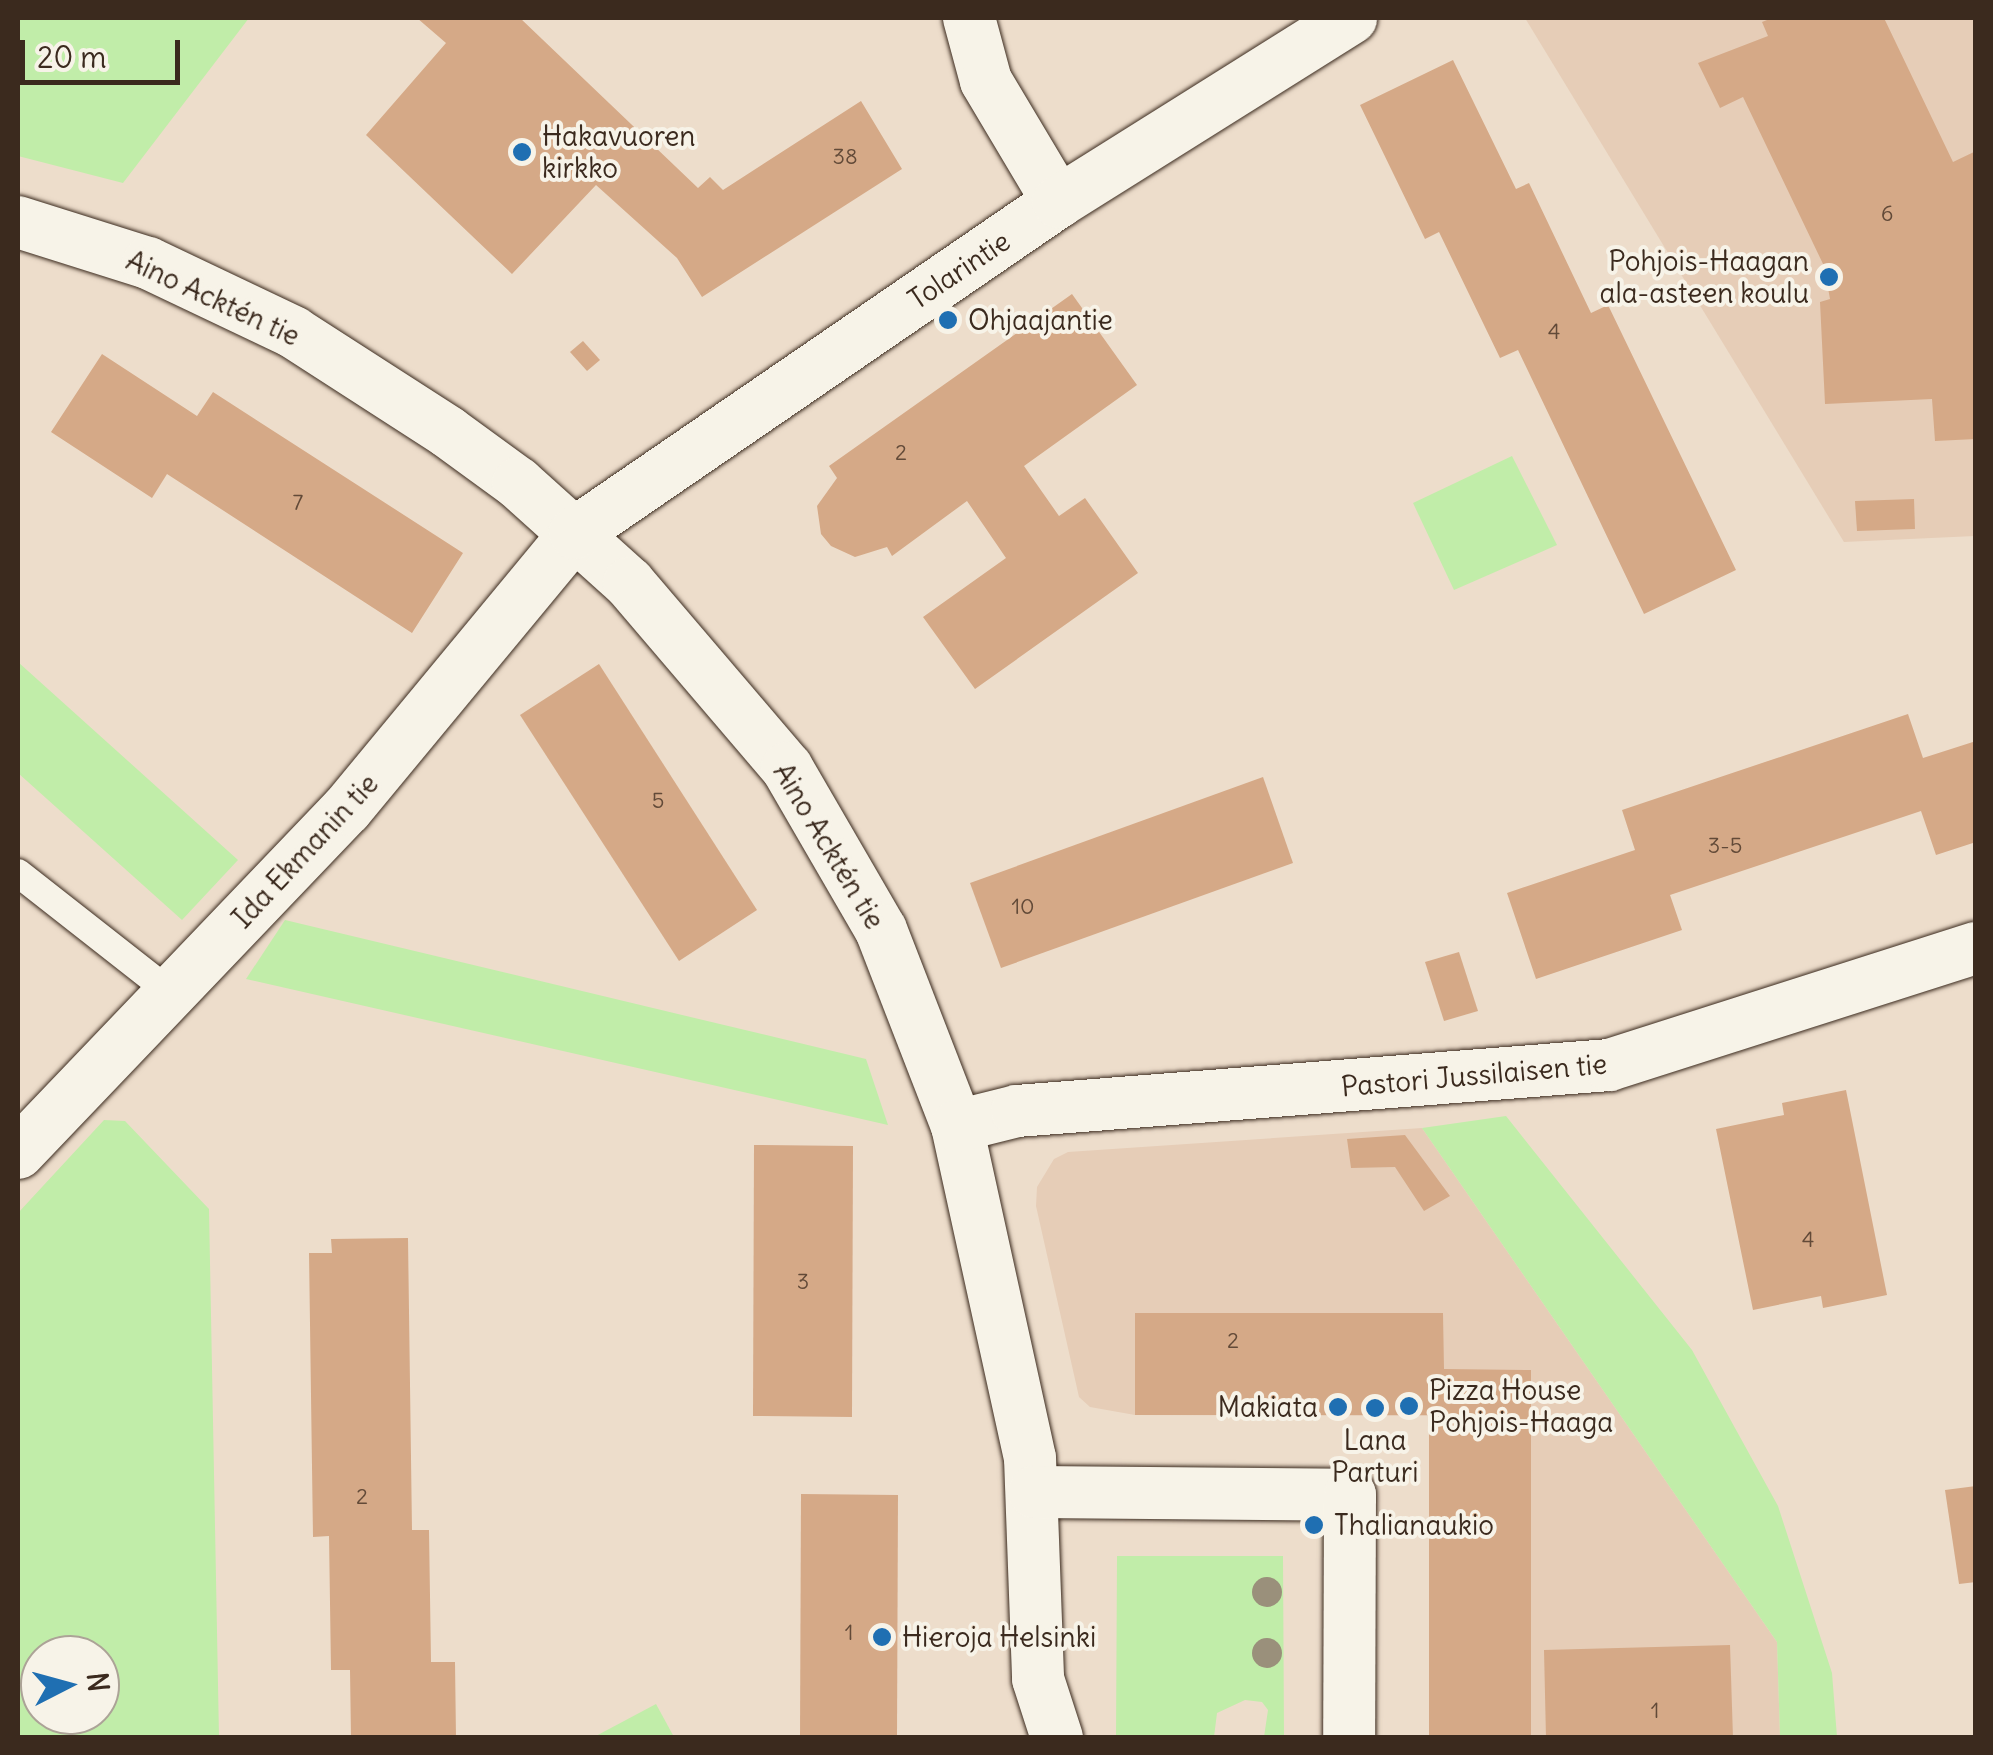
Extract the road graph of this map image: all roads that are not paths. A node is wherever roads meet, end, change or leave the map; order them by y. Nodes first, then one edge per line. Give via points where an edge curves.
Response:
1 (969, 18) edge
2 (1351, 18) edge
3 (1058, 202) junction
4 (18, 222) edge
5 (575, 534) junction
6 (18, 873) edge
7 (1976, 948) edge
8 (172, 993) junction
9 (956, 1126) junction
10 (18, 1153) edge
11 (1034, 1492) junction
12 (1038, 1679) junction
13 (1020, 1738) edge
14 (1057, 1738) edge
15 (1349, 1738) edge

1 - 3 street via 986,81
2 - 3 street, Tolarintie
3 - 5 street, Tolarintie
4 - 5 street, Aino Acktén tie via 148,263 293,332 448,432
5 - 8 street, Ida Ekmanin tie via 347,809
5 - 9 street, Aino Acktén tie via 629,583 787,768 881,930
6 - 8 lane
7 - 9 street, Pastori Jussilaisen tie via 1609,1065 1018,1111
8 - 10 street, Ida Ekmanin tie
9 - 11 street, Aino Acktén tie
11 - 12 street, Aino Acktén tie
11 - 15 street via 1350,1495
12 - 13 street, Aino Acktén tie
12 - 14 street, Aino Acktén tie

